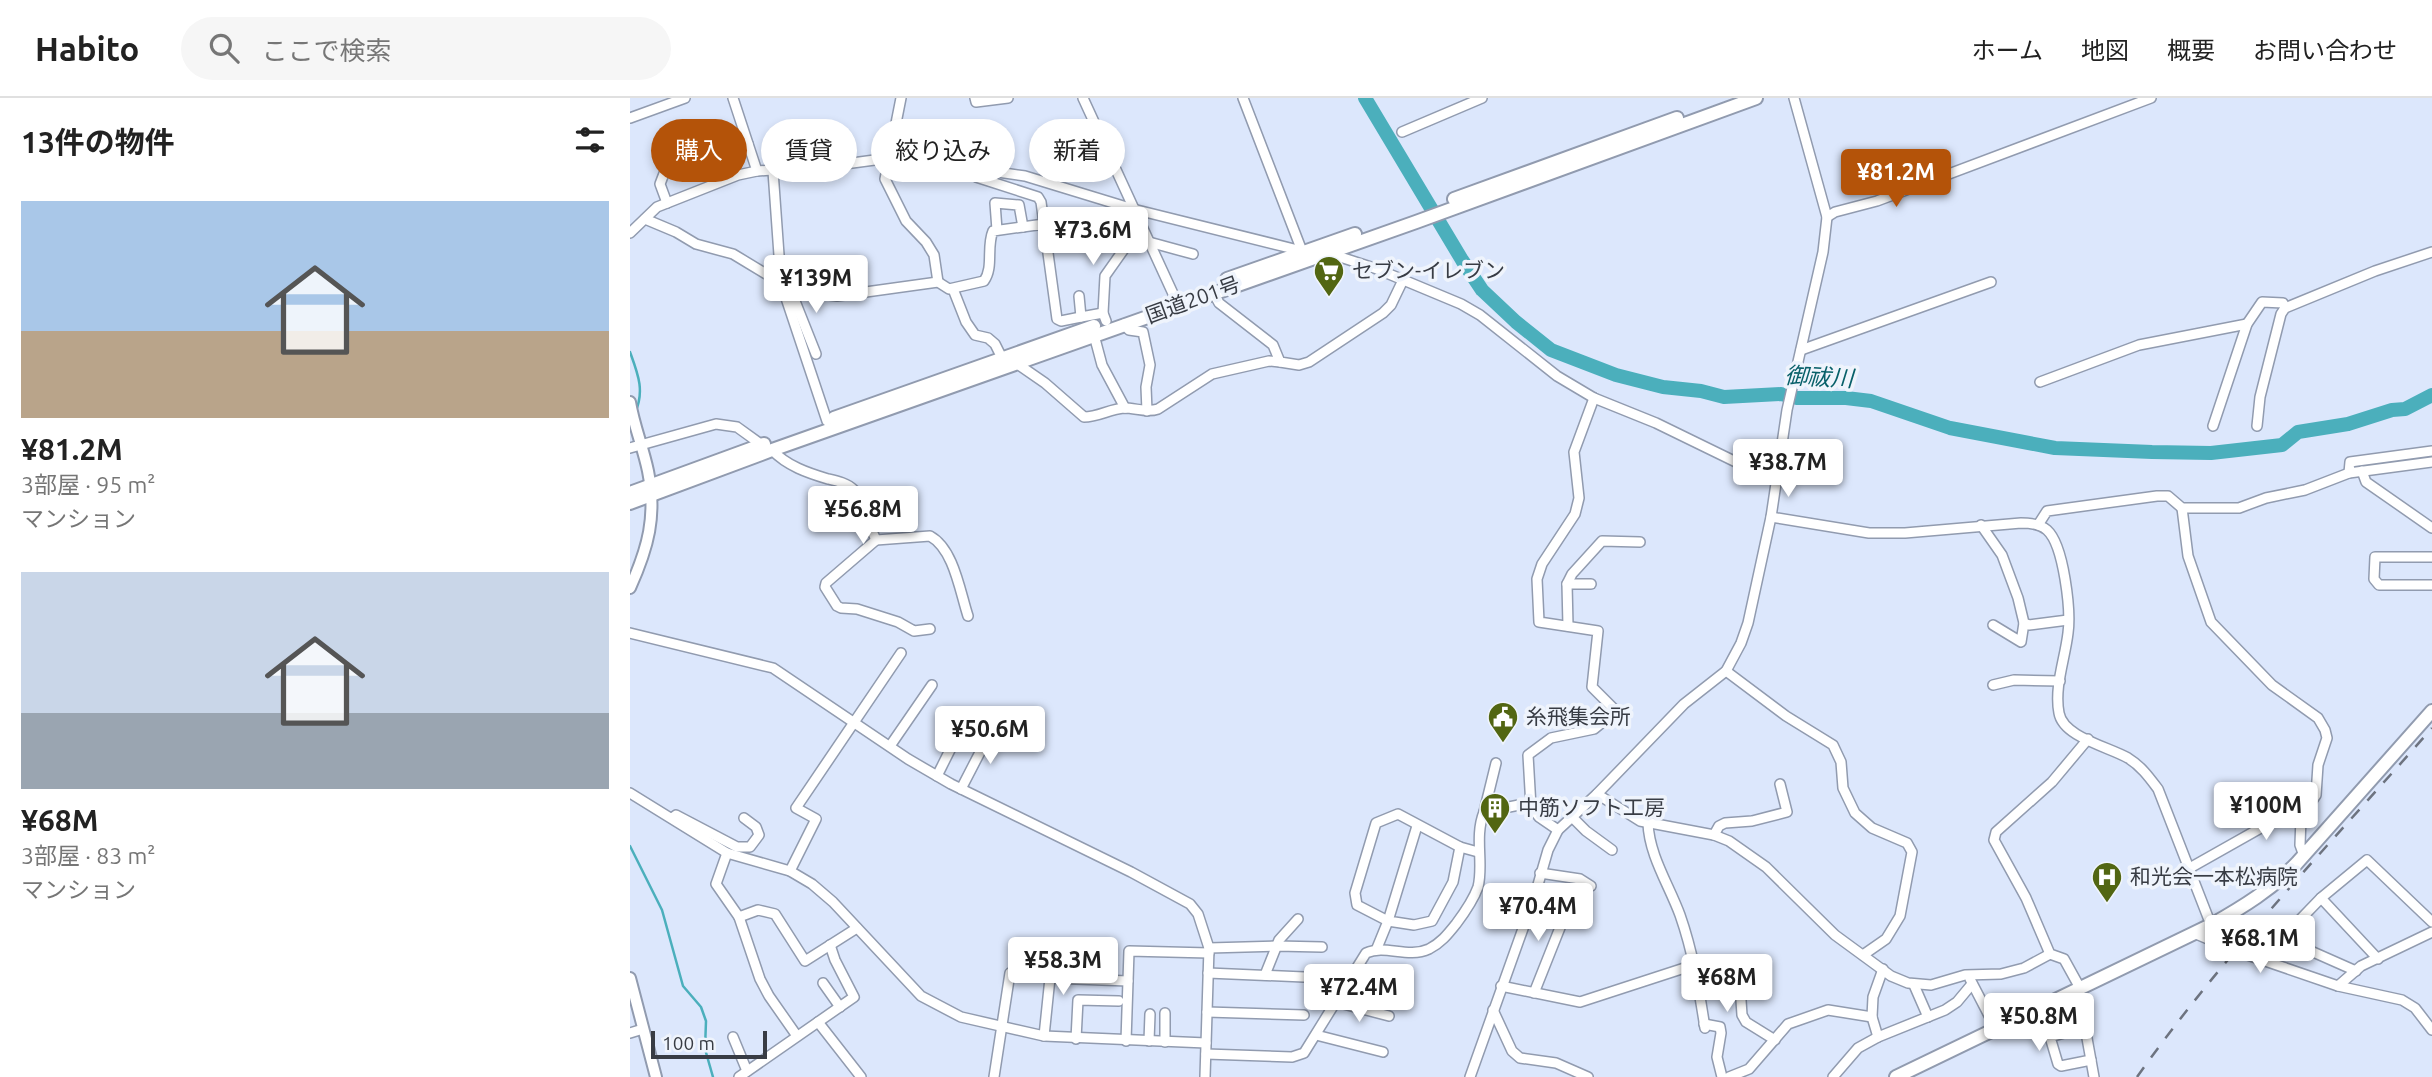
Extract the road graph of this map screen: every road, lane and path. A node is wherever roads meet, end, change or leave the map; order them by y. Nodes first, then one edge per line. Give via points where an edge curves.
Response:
1 (685, 98) edge
2 (733, 98) edge
3 (901, 98) edge
4 (975, 98) edge
5 (1008, 98) edge
6 (1083, 98) edge
7 (1243, 98) edge
8 (1482, 98) edge
9 (1732, 98) edge
10 (1756, 98) edge
11 (1794, 98) edge
12 (2151, 98) edge
13 (630, 118) edge
14 (897, 119) edge
15 (1402, 132) dead end
16 (748, 144) junction
17 (757, 171) junction
18 (761, 171) edge
19 (1015, 175) edge
20 (774, 182) edge
21 (886, 182) edge
22 (986, 182) edge
23 (667, 203) junction
24 (1447, 206) junction
25 (1133, 209) junction
26 (1827, 217) junction
27 (645, 219) junction
28 (1414, 219) junction
29 (1044, 224) junction
30 (1140, 225) junction
31 (1023, 227) junction
32 (997, 230) junction
33 (630, 233) edge
34 (1149, 242) junction
35 (1302, 251) junction
36 (1326, 252) junction
37 (2432, 252) edge
38 (1193, 254) dead end
39 (829, 277) dead end
40 (1403, 280) junction
41 (784, 282) junction
42 (938, 282) junction
43 (1991, 282) dead end
44 (953, 289) junction
45 (1213, 292) junction
46 (1079, 296) dead end
47 (1175, 298) junction
48 (2286, 308) junction
49 (1081, 317) junction
50 (1105, 317) junction
51 (1124, 324) junction
52 (2247, 324) junction
53 (1094, 335) junction
54 (1801, 350) junction
55 (816, 354) dead end
56 (1002, 358) junction
57 (1016, 362) junction
58 (1280, 362) junction
59 (2040, 382) dead end
60 (1594, 398) junction
61 (630, 402) edge
62 (1125, 408) junction
63 (1147, 411) junction
64 (827, 421) junction
65 (2213, 426) dead end
66 (2257, 426) dead end
67 (635, 447) edge
68 (767, 447) junction
69 (2432, 452) edge
70 (2432, 462) edge
71 (2362, 471) junction
72 (2349, 473) junction
73 (1777, 478) junction
74 (650, 491) junction
75 (630, 493) edge
76 (630, 503) edge
77 (2182, 508) junction
78 (1771, 516) junction
79 (1981, 525) junction
80 (2038, 525) junction
81 (2432, 528) edge
82 (876, 540) junction
83 (1640, 542) dead end
84 (2432, 557) edge
85 (1567, 584) junction
86 (1591, 584) dead end
87 (2432, 584) edge
88 (630, 588) edge
89 (968, 616) dead end
90 (2068, 620) junction
91 (2024, 623) junction
92 (1993, 625) dead end
93 (1568, 626) junction
94 (930, 629) dead end
95 (630, 633) edge
96 (901, 653) dead end
97 (1726, 671) junction
98 (2060, 681) junction
99 (932, 685) dead end
100 (1993, 685) dead end
101 (2432, 711) edge
102 (967, 716) dead end
103 (854, 722) junction
104 (992, 729) dead end
105 (2088, 739) junction
106 (890, 746) junction
107 (1496, 763) dead end
108 (937, 776) junction
109 (1780, 784) dead end
110 (961, 789) junction
111 (2281, 789) dead end
112 (630, 793) edge
113 (1597, 794) junction
114 (1531, 807) junction
115 (1484, 812) junction
116 (1571, 816) junction
117 (744, 818) dead end
118 (671, 819) junction
119 (1647, 823) junction
120 (1417, 826) junction
121 (1558, 830) junction
122 (1714, 835) junction
123 (1460, 847) junction
124 (1612, 850) dead end
125 (1478, 852) junction
126 (727, 853) junction
127 (2304, 856) junction
128 (2188, 869) junction
129 (790, 871) junction
130 (1540, 873) junction
131 (1591, 886) dead end
132 (1535, 895) junction
133 (2321, 898) junction
134 (739, 917) junction
135 (1298, 919) dead end
136 (1388, 921) junction
137 (2432, 922) edge
138 (2211, 925) junction
139 (857, 928) junction
140 (2432, 932) edge
141 (2194, 933) junction
142 (830, 945) junction
143 (1278, 946) junction
144 (1322, 947) dead end
145 (1377, 948) junction
146 (1209, 951) junction
147 (1059, 953) dead end
148 (2050, 954) junction
149 (1863, 955) junction
150 (2378, 959) junction
151 (1695, 965) junction
152 (1883, 969) junction
153 (2356, 971) junction
154 (1010, 973) dead end
155 (1208, 973) junction
156 (1265, 975) junction
157 (1304, 977) dead end
158 (630, 978) edge
159 (1050, 978) junction
160 (1970, 979) junction
161 (1128, 981) junction
162 (823, 983) dead end
163 (1914, 985) junction
164 (1502, 986) junction
165 (2338, 986) junction
166 (2077, 990) junction
167 (1534, 993) junction
168 (1119, 1001) dead end
169 (1336, 1002) junction
170 (840, 1007) junction
171 (1493, 1010) junction
172 (1207, 1012) junction
173 (1165, 1013) dead end
174 (1150, 1014) dead end
175 (1304, 1015) dead end
176 (1389, 1016) dead end
177 (1872, 1017) junction
178 (1928, 1017) junction
179 (818, 1022) junction
180 (1002, 1027) junction
181 (2085, 1027) junction
182 (643, 1029) junction
183 (1996, 1029) junction
184 (2432, 1030) edge
185 (630, 1033) edge
186 (1316, 1035) junction
187 (797, 1036) junction
188 (1044, 1036) junction
189 (733, 1037) dead end
190 (1878, 1037) junction
191 (1076, 1039) junction
192 (1775, 1040) junction
193 (1126, 1041) junction
194 (1149, 1041) junction
195 (1165, 1042) junction
196 (1206, 1043) junction
197 (1383, 1052) dead end
198 (1206, 1055) junction
199 (2091, 1060) junction
200 (743, 1074) edge
201 (656, 1077) edge
202 (861, 1077) edge
203 (994, 1077) edge
204 (1205, 1077) edge
205 (1470, 1077) edge
206 (1588, 1077) edge
207 (1722, 1077) edge
208 (1729, 1077) edge
209 (1833, 1077) edge
210 (1896, 1077) edge
211 (2094, 1077) edge

1 - 13 street
2 - 16 street
3 - 14 street
4 - 5 street via 976,102
6 - 25 street
7 - 35 street
8 - 15 street
9 - 24 highway, 国道201号
10 - 24 highway, 国道201号
11 - 26 street
12 - 26 street
16 - 17 street
16 - 23 street via 706,158 673,150 660,184
17 - 18 street
17 - 23 street
19 - 25 street
20 - 41 street
21 - 42 street via 906,221 934,254
22 - 29 street via 1038,197
23 - 27 street
24 - 28 highway, 国道201号
25 - 30 street
25 - 35 street
26 - 54 street
27 - 33 street
27 - 41 street via 696,244 733,254
28 - 35 highway, 国道201号
28 - 36 highway, 国道201号
29 - 31 street
29 - 49 street via 1057,319
30 - 34 street
30 - 50 street via 1105,275
31 - 32 street
31 - 32 street via 1019,205 995,203
32 - 44 street via 990,237 989,275 984,281
34 - 38 street
34 - 47 street
35 - 47 highway, 国道201号
36 - 40 street
36 - 45 highway, 国道201号
37 - 48 street
39 - 41 street
40 - 58 street via 1383,313 1309,362
40 - 60 street via 1480,315 1557,376
41 - 42 street via 805,292 837,296
41 - 55 street
41 - 64 street
42 - 44 street
43 - 54 street
44 - 56 street via 975,335 988,338
45 - 51 highway, 国道201号
45 - 58 street via 1219,303 1273,345
46 - 49 street
47 - 50 highway, 国道201号
48 - 52 street via 2283,303 2262,302
48 - 66 street via 2260,397
49 - 50 street
50 - 56 highway, 国道201号
51 - 53 highway, 国道201号
51 - 63 street via 1129,330 1143,332 1149,353
52 - 59 street via 2139,345
52 - 65 street
53 - 57 highway, 国道201号
53 - 62 street via 1102,365
54 - 73 street
56 - 64 highway, 国道201号
57 - 62 street via 1084,417
57 - 68 highway, 国道201号
58 - 63 street via 1212,374 1158,409
60 - 73 street
60 - 93 street via 1574,452 1579,498 1575,514 1537,579 1539,622
61 - 67 main road
62 - 63 street
64 - 68 highway, 国道201号
67 - 68 street via 716,424 737,427
67 - 74 main road
68 - 74 highway, 国道201号
68 - 82 street via 781,460 849,485
69 - 72 street via 2350,463
70 - 71 street
71 - 72 street
71 - 81 street via 2366,482
72 - 77 street via 2239,508
73 - 78 street
74 - 75 highway, 国道201号
74 - 76 highway, 国道201号
74 - 88 main road via 650,532
77 - 80 street via 2168,496 2157,496 2047,511
77 - 127 street via 2188,556 2211,622 2272,685 2318,718 2325,730 2316,795 2301,817
78 - 79 street via 1869,533
78 - 97 street via 1748,623
79 - 80 street
79 - 91 street via 2002,555
80 - 90 street via 2057,546
82 - 89 street via 930,536 938,540 950,559
82 - 94 street via 825,587 841,608 857,609 914,631
83 - 85 street via 1602,541
84 - 87 street via 2375,557 2374,579 2379,585
85 - 86 street
85 - 93 street
90 - 91 street
90 - 98 street
91 - 92 street via 2021,642
93 - 114 street via 1598,631 1592,687 1616,711 1594,729 1551,738 1528,755
95 - 103 street via 773,668
96 - 103 street
97 - 113 street via 1684,704
97 - 149 street via 1833,745 1842,762 1843,789 1855,813 1872,828 1907,843 1912,852 1900,916 1886,939
98 - 100 street via 2014,680
98 - 105 street via 2060,719
99 - 106 street
101 - 127 highway
102 - 108 street
103 - 106 street
103 - 129 street via 796,808 816,819
104 - 110 street
105 - 128 street via 2129,759 2147,774 2158,789
105 - 148 street via 2052,782 1995,836
106 - 108 street
107 - 115 street
108 - 110 street
109 - 122 street via 1787,812 1725,823
110 - 146 street via 1190,904 1198,914
111 - 128 street via 2289,811
112 - 118 street
113 - 116 street
113 - 119 street
114 - 115 street
114 - 121 street
115 - 125 street
116 - 121 street
116 - 124 street
117 - 118 street via 759,835 750,847 737,847 676,815
118 - 126 street
119 - 122 street
119 - 151 street via 1648,838
120 - 123 street
120 - 136 street
120 - 136 street via 1398,814 1376,823 1355,892 1357,905
121 - 130 street
122 - 149 street via 1766,867
123 - 125 street
123 - 136 street via 1452,881 1432,921 1415,925
125 - 145 street via 1478,884 1469,907 1444,939 1408,953
126 - 129 street
126 - 134 street via 716,884
127 - 138 highway via 2282,879
128 - 138 street
129 - 139 street via 822,893
130 - 131 street via 1580,879
130 - 132 street
132 - 164 street
132 - 167 street via 1567,910
133 - 137 street via 2367,860
133 - 150 street
133 - 153 street via 2289,931 2304,948
134 - 142 street via 758,910 775,914 805,961
134 - 187 street via 760,979
135 - 143 street
136 - 145 street
138 - 141 highway
139 - 142 street
139 - 180 street via 921,996 961,1017
140 - 150 street
141 - 165 street
141 - 166 highway
142 - 170 street via 854,997
143 - 144 street
143 - 146 street
143 - 156 street
145 - 169 street via 1366,953
146 - 155 street
146 - 161 street via 1129,951
147 - 159 street
148 - 160 street via 2017,970
148 - 166 street via 2064,959
149 - 152 street
150 - 153 street
151 - 167 street via 1580,1002
151 - 192 street via 1715,961 1726,966 1740,986 1746,1022
151 - 207 street via 1705,1026 1720,1027 1717,1057
152 - 163 street
152 - 177 street
153 - 165 street
154 - 180 street
155 - 156 street
155 - 172 street
156 - 157 street
158 - 182 main road
159 - 161 street
159 - 188 street
160 - 163 street
160 - 178 street via 1957,1002
160 - 183 street
161 - 193 street
162 - 170 street
163 - 178 street
164 - 167 street
164 - 171 street
165 - 184 street via 2402,1000 2415,1008
166 - 181 street
166 - 183 highway
168 - 191 street via 1078,1000
169 - 176 street
169 - 186 street
170 - 179 street
171 - 205 street
171 - 206 street via 1512,1051 1520,1058 1556,1063
172 - 175 street
172 - 196 street
173 - 195 street
174 - 194 street
177 - 190 street
177 - 192 street via 1828,1010 1788,1024
178 - 190 street
179 - 187 street
179 - 202 street
180 - 188 street
180 - 203 street
181 - 199 street
181 - 199 street via 2050,1037 2061,1066
182 - 185 street
182 - 201 main road
183 - 210 highway
186 - 197 street
186 - 198 street via 1304,1053 1292,1057
187 - 200 street
188 - 191 street
189 - 200 street
190 - 209 street via 1858,1048
191 - 193 street
192 - 208 street via 1749,1069
193 - 194 street
194 - 195 street
195 - 196 street
196 - 198 street
198 - 204 street
199 - 211 street

